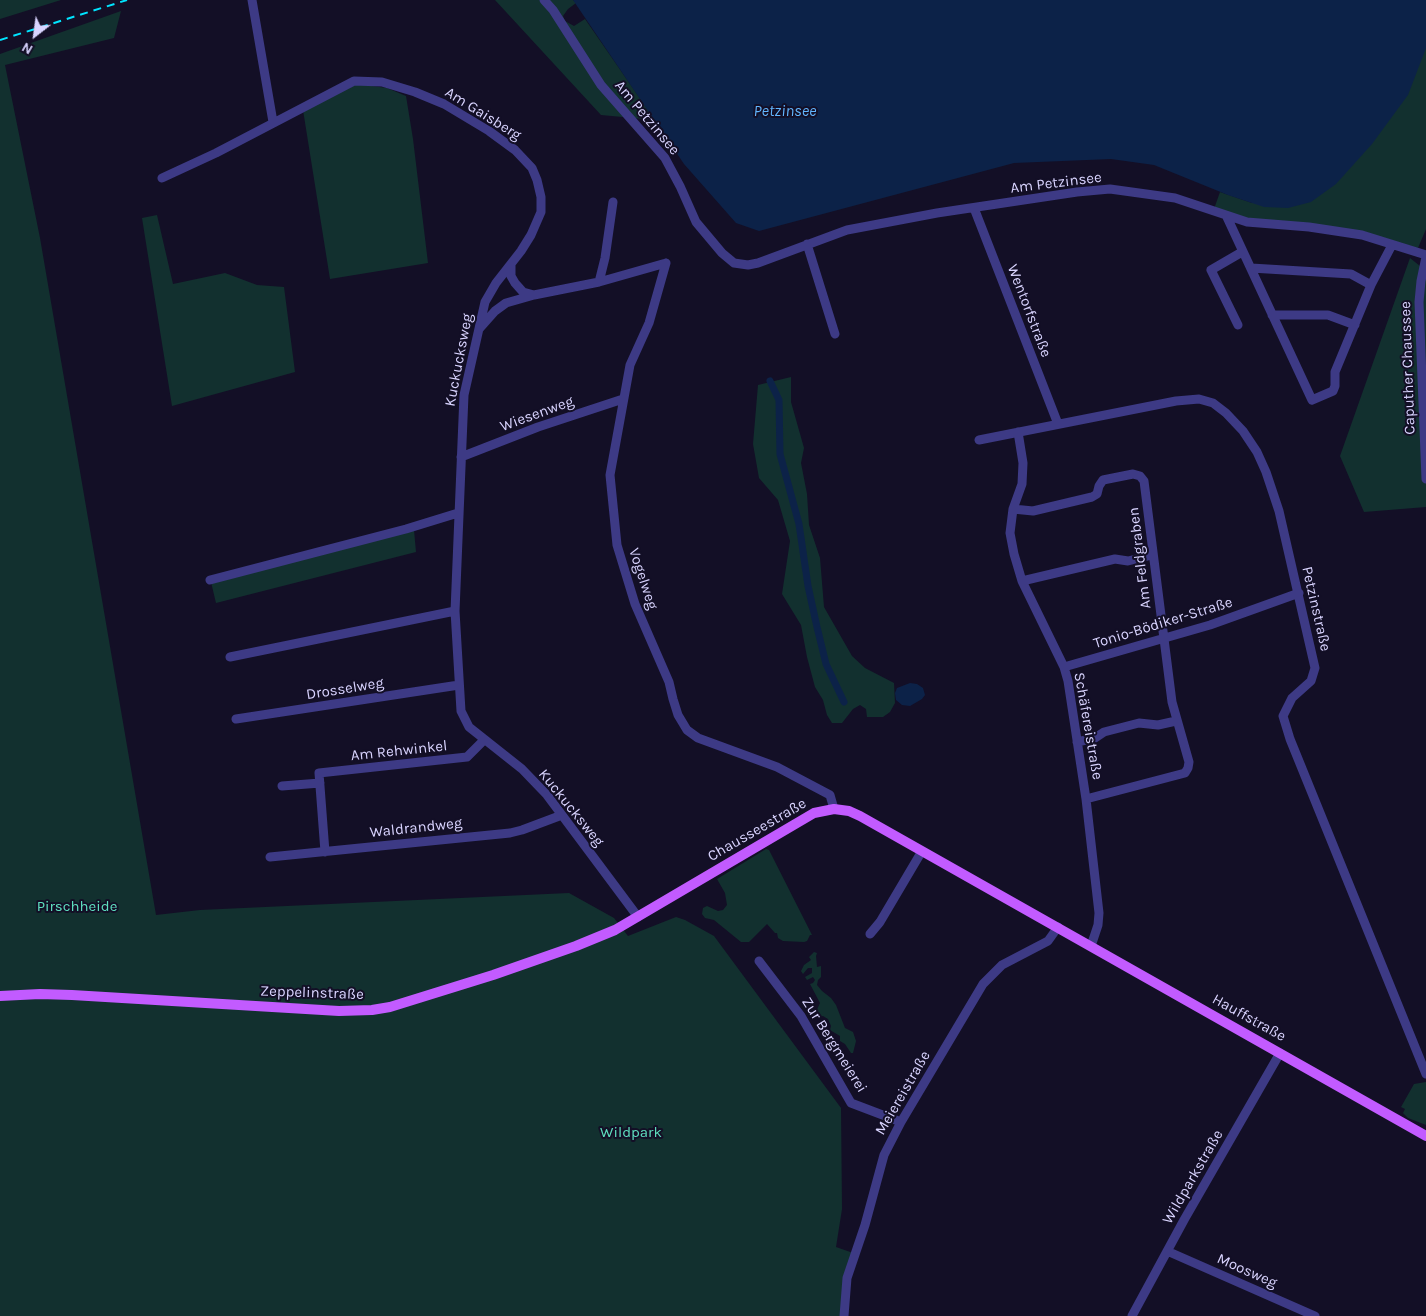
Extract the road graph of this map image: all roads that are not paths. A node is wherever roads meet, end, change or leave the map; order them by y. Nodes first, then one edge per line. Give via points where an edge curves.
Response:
1 (252, 0) edge
2 (544, 0) edge
3 (273, 122) junction
4 (162, 178) dead end
5 (613, 202) dead end
6 (974, 208) junction
7 (1226, 215) junction
8 (807, 244) junction
9 (1392, 245) junction
10 (1242, 252) junction
11 (1426, 256) edge
12 (511, 264) junction
13 (1250, 268) junction
14 (599, 282) junction
15 (1371, 285) junction
16 (534, 295) junction
17 (485, 302) joint
18 (1272, 315) junction
19 (1238, 325) dead end
20 (1355, 326) junction
21 (478, 330) junction
22 (836, 334) dead end
23 (624, 399) junction
24 (1058, 424) junction
25 (1018, 432) junction
26 (979, 440) dead end
27 (461, 457) junction
28 (1426, 479) edge
29 (1013, 509) junction
30 (458, 513) junction
31 (1152, 556) junction
32 (210, 580) dead end
33 (1022, 581) junction
34 (1299, 593) junction
35 (455, 611) junction
36 (1163, 639) junction
37 (230, 657) dead end
38 (1064, 667) junction
39 (459, 685) junction
40 (236, 719) dead end
41 (1176, 721) junction
42 (484, 740) junction
43 (1077, 742) junction
44 (320, 783) junction
45 (282, 786) dead end
46 (1086, 799) junction
47 (834, 809) junction
48 (562, 815) junction
49 (922, 851) junction
50 (325, 852) junction
51 (270, 856) dead end
52 (638, 917) junction
53 (1058, 927) junction
54 (870, 934) dead end
55 (1091, 946) junction
56 (759, 961) dead end
57 (0, 996) edge
58 (1280, 1052) junction
59 (1426, 1074) edge
60 (901, 1122) junction
61 (1426, 1136) edge
62 (1167, 1251) junction
63 (844, 1316) edge
64 (1132, 1316) edge
65 (1315, 1316) edge

1 - 3 street
2 - 8 street, Am Petzinsee via 601,85 665,158 696,222 727,259 748,265
3 - 4 street, Am Gaisberg
3 - 12 street, Am Gaisberg via 354,81 382,82 444,104 516,150 532,168 541,197 541,212
5 - 14 street
6 - 7 street, Am Petzinsee via 1110,189 1175,198
6 - 8 street, Am Petzinsee via 847,230
6 - 24 street, Wentorfstraße
7 - 9 street, Am Petzinsee via 1247,222 1350,232
7 - 10 street
8 - 22 street
9 - 11 street, Am Petzinsee
9 - 15 street
10 - 13 street
10 - 19 street via 1211,270
11 - 28 street, Caputher Chaussee via 1420,282 1419,319
12 - 16 street via 515,283 523,292
12 - 17 street, Am Gaisberg
13 - 15 street via 1351,274
13 - 18 street
14 - 16 street
14 - 23 street, Vogelweg via 666,263 649,323 630,365
15 - 20 street
16 - 21 street via 506,303
17 - 21 street, Kuckucksweg
18 - 20 street via 1328,315
18 - 20 street via 1312,400 1333,391 1335,372
21 - 27 street, Kuckucksweg via 464,395
23 - 27 street, Wiesenweg via 538,426
23 - 47 street, Vogelweg via 610,475 617,545 635,604 669,682 678,715 687,730 698,738 777,767 830,795
24 - 25 street, Petzinstraße
24 - 34 street, Petzinstraße via 1176,401 1199,399 1213,403 1243,431 1257,452 1279,511
25 - 26 street, Petzinstraße
25 - 29 street, Schäfereistraße via 1023,463 1022,484
27 - 30 street, Kuckucksweg
29 - 31 street, Am Feldgraben via 1034,511 1092,497 1097,494 1103,480 1133,474 1140,476 1144,481
29 - 33 street, Schäfereistraße via 1010,533
30 - 32 street
30 - 35 street, Kuckucksweg
31 - 33 street via 1128,562 1115,559
31 - 36 street, Am Feldgraben
33 - 38 street, Schäfereistraße
34 - 36 street, Tonio-Bödiker-Straße
34 - 59 street, Petzinstraße via 1315,668 1311,681 1292,698 1283,716
35 - 37 street
35 - 39 street, Kuckucksweg
36 - 38 street, Tonio-Bödiker-Straße
36 - 41 street, Am Feldgraben
38 - 43 street, Schäfereistraße
39 - 40 street, Drosselweg
39 - 42 street, Kuckucksweg via 461,711 469,727
41 - 43 street via 1158,725 1139,723
41 - 46 street, Am Feldgraben via 1189,762 1186,773
42 - 44 street, Am Rehwinkel via 467,757 319,773
42 - 48 street, Kuckucksweg via 522,769
43 - 46 street, Schäfereistraße
44 - 45 street
44 - 50 street
46 - 55 street, Schäfereistraße via 1099,913
47 - 49 main road, Chausseestraße via 860,816
47 - 52 main road, Chausseestraße via 814,813
48 - 50 street, Waldrandweg via 510,833
48 - 52 street, Kuckucksweg
49 - 53 main road, Chausseestraße
49 - 54 street
50 - 51 street, Waldrandweg
52 - 57 main road, Zeppelinstraße via 614,930 520,965 406,1003 372,1010 331,1011 40,994
53 - 55 main road, Hauffstraße
53 - 60 street, Meiereistraße via 1048,941 1002,964 983,984
55 - 58 main road, Hauffstraße
56 - 60 street, Zur Bergmeierei via 801,1016 851,1103
58 - 61 main road, Hauffstraße
58 - 62 street, Wildparkstraße
60 - 63 street, Meiereistraße via 884,1155 847,1278
62 - 64 street, Wildparkstraße
62 - 65 street, Moosweg

